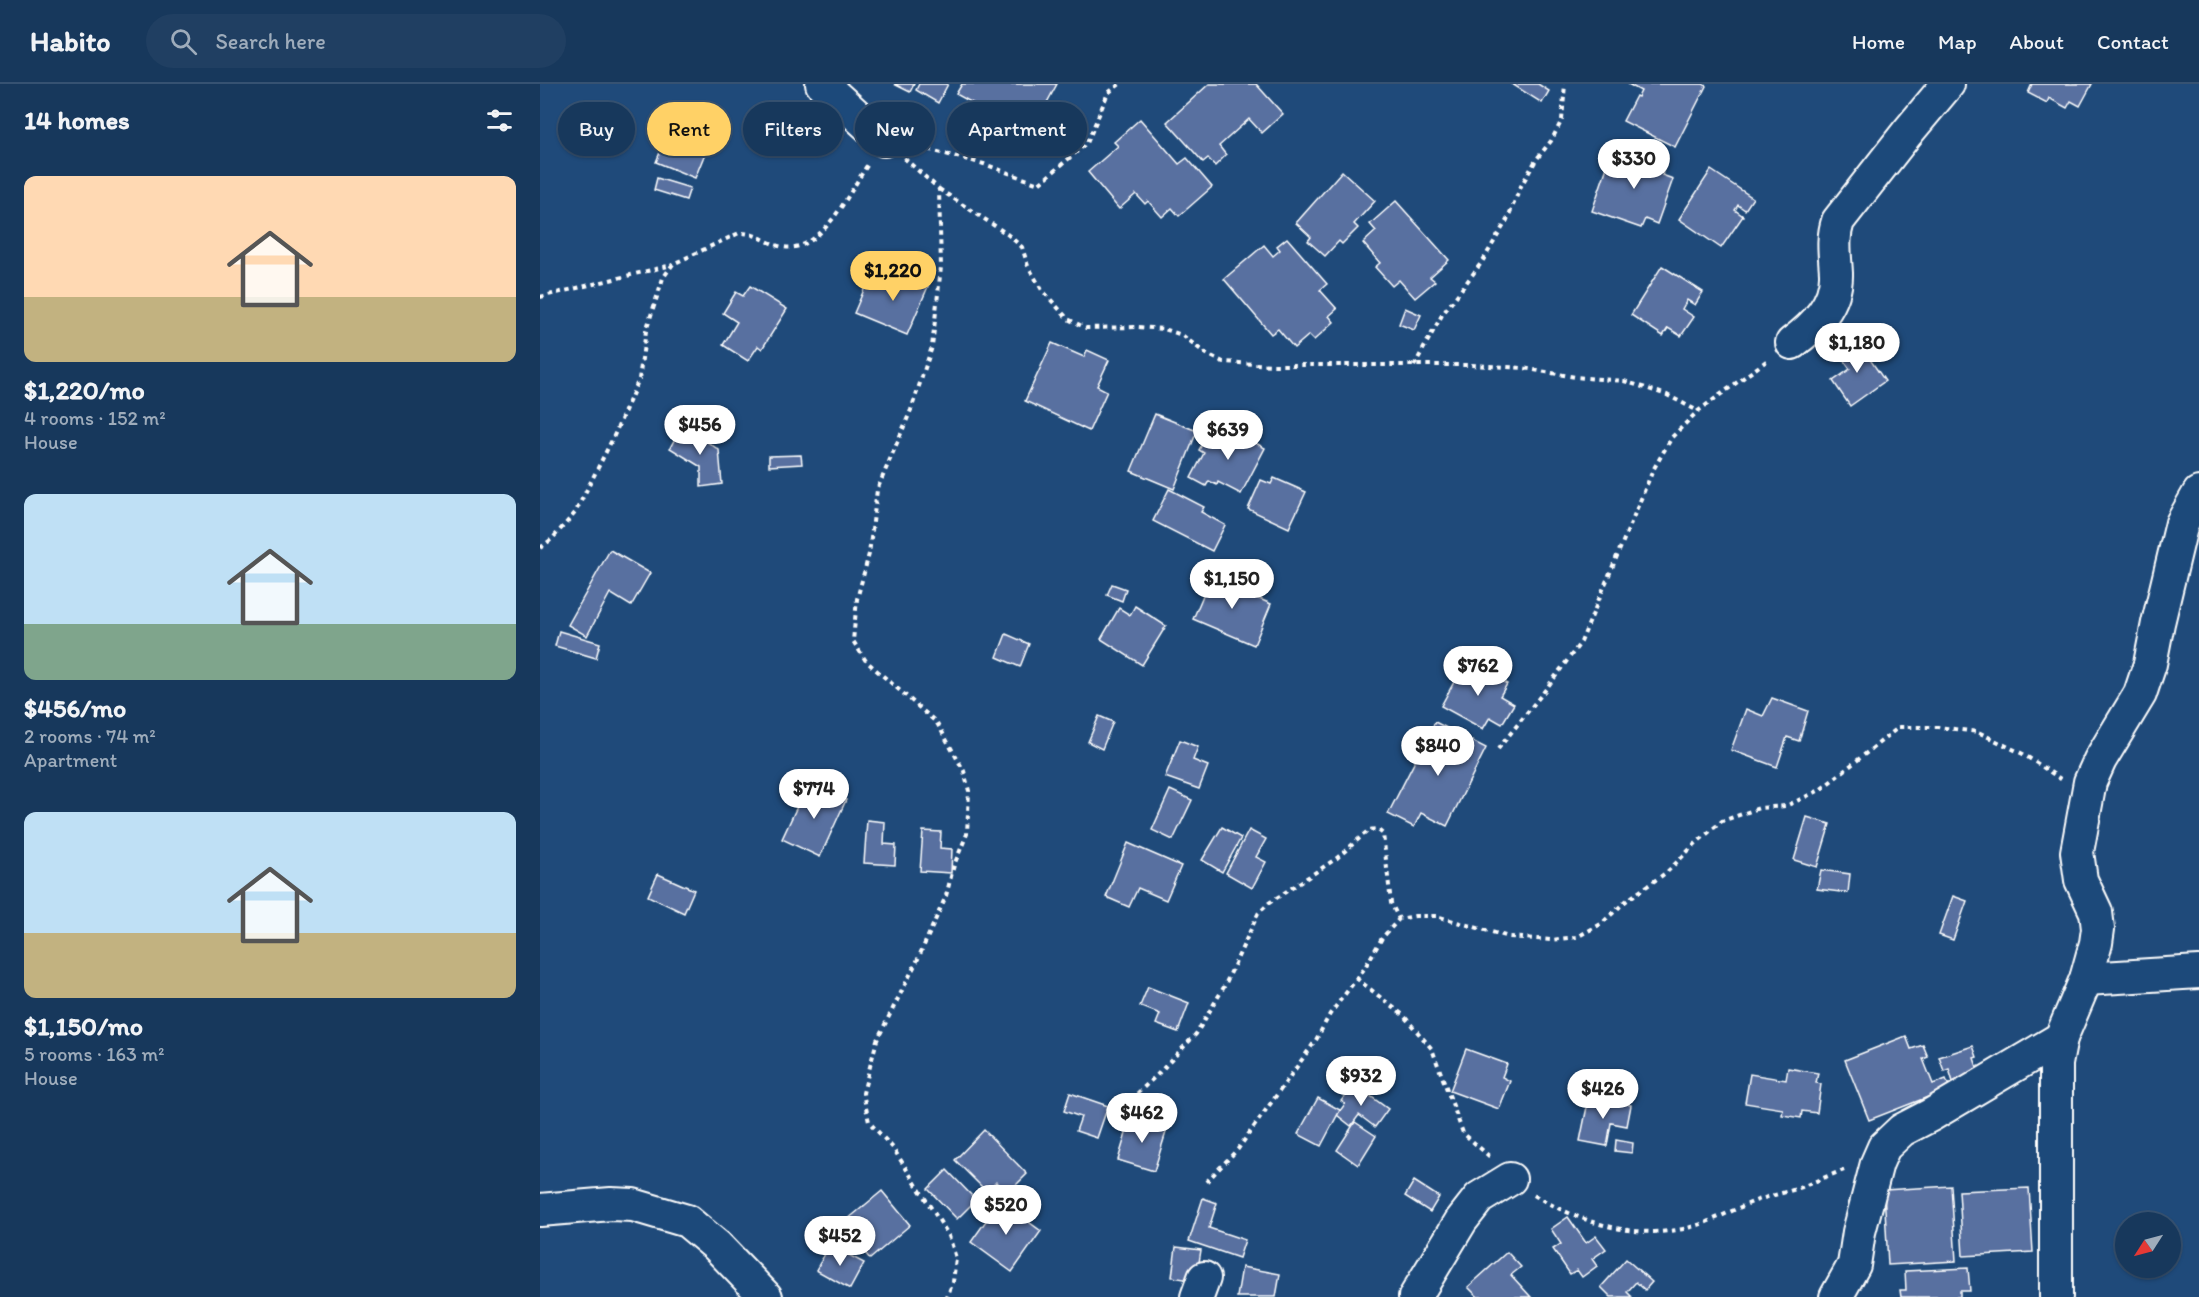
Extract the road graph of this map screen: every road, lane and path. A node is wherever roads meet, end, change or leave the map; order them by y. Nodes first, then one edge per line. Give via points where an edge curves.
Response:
1 (822, 84) edge
2 (1120, 84) edge
3 (1565, 84) edge
4 (1948, 84) edge
5 (855, 114) edge
6 (935, 150) edge
7 (874, 156) edge
8 (902, 156) edge
9 (939, 189) junction
10 (673, 264) junction
11 (540, 297) edge
12 (1792, 343) joint
13 (1414, 366) junction
14 (1698, 411) junction
15 (2199, 493) edge
16 (540, 549) edge
17 (1498, 749) dead end
18 (2083, 812) junction
19 (1399, 919) junction
20 (2199, 972) edge
21 (1356, 978) junction
22 (2086, 979) junction
23 (2061, 1038) junction
24 (1124, 1106) dead end
25 (1877, 1163) junction
26 (1510, 1179) junction
27 (1206, 1182) dead end
28 (540, 1209) edge
29 (766, 1297) edge
30 (947, 1297) edge
31 (1415, 1297) edge
32 (1836, 1297) edge
33 (2056, 1297) edge

1 - 5 street
2 - 6 path via 1107,93 1087,143 1039,184
3 - 13 path via 1562,120 1551,141 1521,186 1507,220 1482,262 1442,315
4 - 12 street via 1838,221 1833,237 1833,292 1812,328
7 - 10 path via 827,228 814,240 784,247 750,232 739,233
8 - 9 path
9 - 13 path via 1022,247 1042,290 1068,319 1086,328 1164,329 1182,335 1223,362
9 - 30 path via 941,267 932,346 911,411 877,490 870,554 857,599 853,640 866,661 937,723 964,771 969,791 967,834 946,896 877,1040 863,1093 869,1122 893,1148 949,1236 956,1258
10 - 11 path
10 - 16 path via 663,278 646,331 639,378 613,438 575,513
12 - 14 path
13 - 14 path via 1523,368 1624,381 1667,395
14 - 17 path via 1672,437 1653,470 1581,642
15 - 18 street via 2182,523 2140,694 2100,760
18 - 19 path via 2064,781 2023,754 1978,732 1899,727 1820,790 1786,806 1759,808 1722,821 1667,872 1601,924 1577,937 1509,937 1436,916
18 - 22 street via 2077,852 2081,880 2096,912 2098,929
19 - 21 path
19 - 24 path via 1391,903 1383,834 1377,829 1369,830 1337,858 1258,914 1224,987 1196,1034
20 - 22 street
21 - 26 path via 1403,1016 1432,1049 1463,1133
21 - 27 path via 1238,1149
22 - 23 street
23 - 25 street via 1902,1130 1884,1147
23 - 33 street via 2055,1092
25 - 26 path via 1843,1170 1750,1203 1725,1216 1677,1230 1613,1228 1548,1203
25 - 32 street via 1854,1266
26 - 31 street via 1479,1198
28 - 29 street via 633,1205 687,1221

